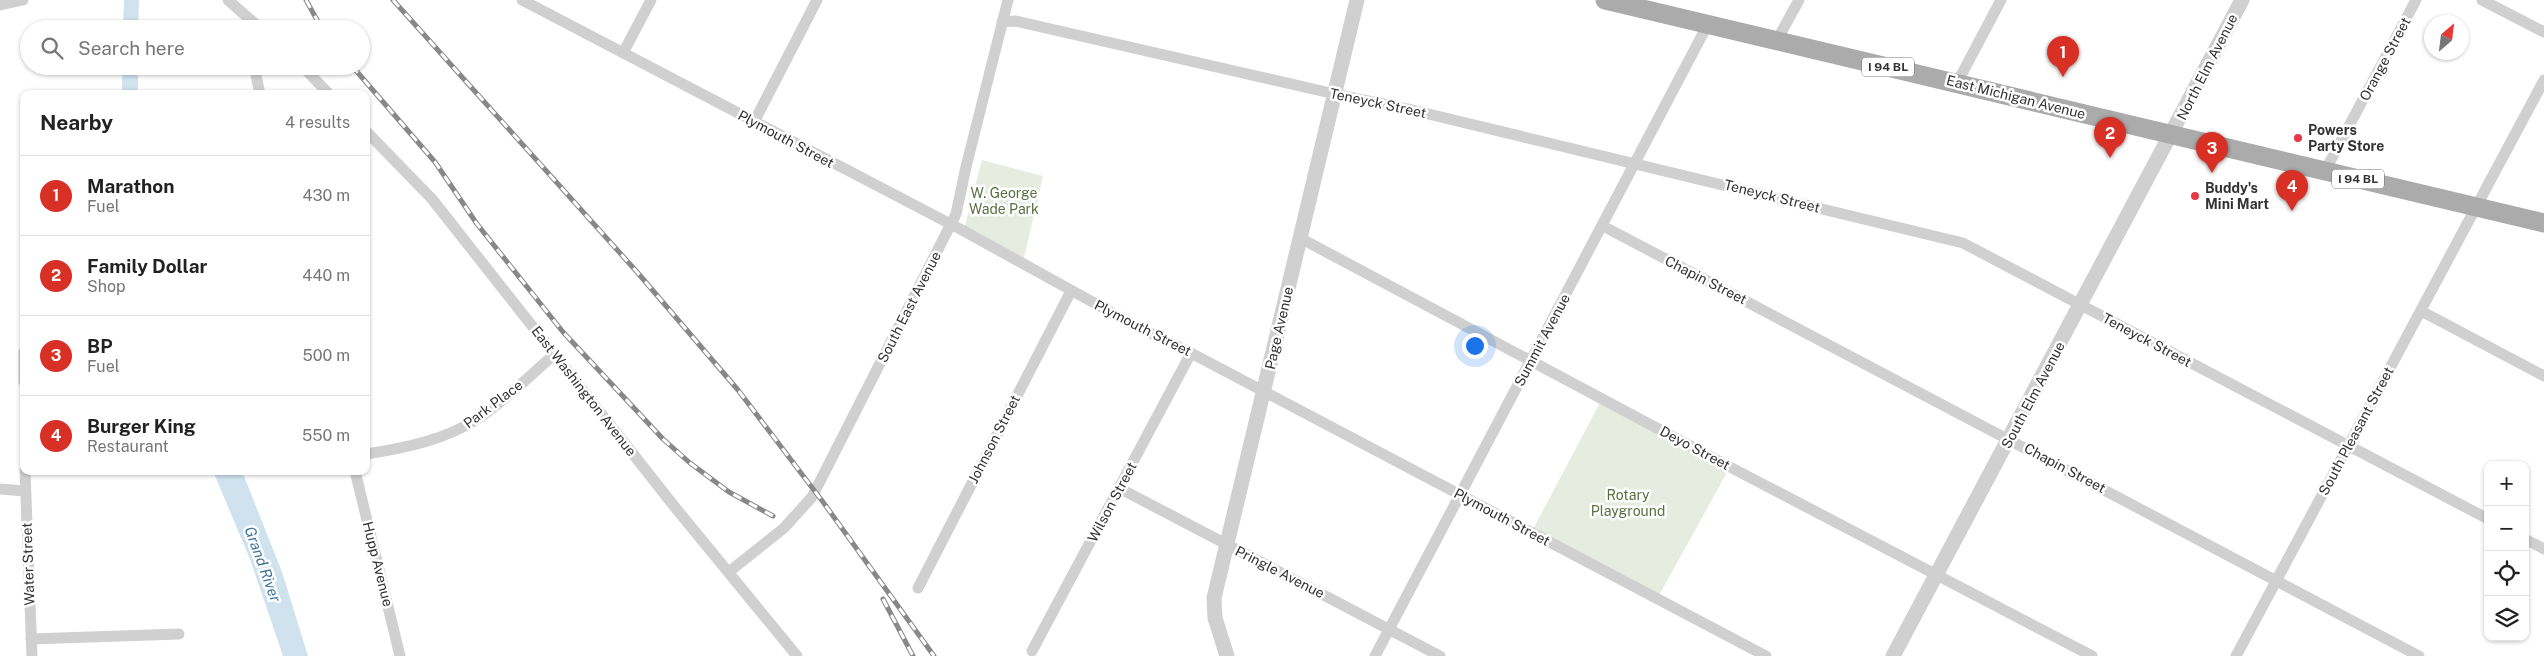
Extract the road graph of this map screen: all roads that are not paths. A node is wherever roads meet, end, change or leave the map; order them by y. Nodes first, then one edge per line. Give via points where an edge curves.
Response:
1 (23, 0) edge
2 (228, 0) edge
3 (522, 0) edge
4 (651, 0) edge
5 (817, 0) edge
6 (1008, 0) edge
7 (1357, 0) edge
8 (1605, 0) edge
9 (1799, 0) edge
10 (2001, 0) edge
11 (2242, 0) edge
12 (2416, 0) edge
13 (2482, 0) edge
14 (0, 5) edge
15 (244, 14) junction
16 (245, 20) edge
17 (251, 20) edge
18 (1002, 22) junction
19 (1708, 24) junction
20 (2544, 32) edge
21 (1777, 40) junction
22 (622, 53) junction
23 (256, 75) edge
24 (311, 75) edge
25 (2544, 80) edge
26 (1957, 83) junction
27 (259, 90) edge
28 (325, 90) edge
29 (1335, 94) junction
30 (754, 122) junction
31 (370, 135) edge
32 (2172, 135) junction
33 (1635, 164) junction
34 (2325, 171) junction
35 (2476, 206) junction
36 (2544, 223) edge
37 (950, 225) junction
38 (1603, 226) junction
39 (1300, 238) junction
40 (1071, 291) junction
41 (2081, 306) junction
42 (2421, 311) junction
43 (1191, 353) junction
44 (555, 354) junction
45 (1530, 360) junction
46 (2544, 376) edge
47 (1264, 392) junction
48 (2009, 438) junction
49 (2349, 445) junction
50 (370, 453) edge
51 (25, 475) edge
52 (356, 475) edge
53 (1119, 488) junction
54 (0, 489) edge
55 (25, 491) junction
56 (1459, 495) junction
57 (2484, 517) edge
58 (2529, 541) edge
59 (1227, 545) junction
60 (2544, 549) edge
61 (730, 572) junction
62 (1938, 575) junction
63 (2276, 581) junction
64 (918, 588) dead end
65 (1388, 629) junction
66 (179, 634) dead end
67 (31, 639) junction
68 (1032, 651) dead end
69 (32, 656) edge
70 (400, 656) edge
71 (797, 656) edge
72 (1227, 656) edge
73 (1374, 656) edge
74 (1440, 656) edge
75 (1766, 656) edge
76 (1893, 656) edge
77 (2092, 656) edge
78 (2236, 656) edge
79 (2419, 656) edge

1 - 14 street
2 - 15 street
3 - 22 street, Plymouth Street
4 - 22 street
5 - 30 street
6 - 18 street, South East Avenue
7 - 29 street, Page Avenue
8 - 19 main road, East Michigan Avenue / I 94 BL
9 - 21 street
10 - 26 street
11 - 32 street, North Elm Avenue
12 - 34 street, Orange Street
13 - 20 street
15 - 16 street
15 - 17 street
18 - 29 street, Teneyck Street via 1016,21
18 - 37 street, South East Avenue via 956,214
19 - 21 main road, East Michigan Avenue / I 94 BL
19 - 33 street, Summit Avenue
21 - 26 main road, East Michigan Avenue / I 94 BL
22 - 30 street, Plymouth Street
23 - 27 street
24 - 28 street
25 - 35 street, South Pleasant Street
26 - 32 main road, East Michigan Avenue / I 94 BL
29 - 33 street, Teneyck Street
29 - 39 street, Page Avenue
30 - 37 street, Plymouth Street
31 - 44 street, East Washington Avenue via 432,199
32 - 34 main road, East Michigan Avenue / I 94 BL
32 - 41 street, South Elm Avenue
33 - 38 street, Summit Avenue
33 - 41 street, Teneyck Street via 1963,243
34 - 35 main road, East Michigan Avenue / I 94 BL
35 - 36 main road, East Michigan Avenue / I 94 BL
35 - 42 street, South Pleasant Street
37 - 40 street, Plymouth Street
37 - 61 street, South East Avenue via 812,497 784,528
38 - 45 street, Summit Avenue
38 - 48 street, Chapin Street
39 - 45 street, Deyo Street
39 - 47 street, Page Avenue
40 - 43 street, Plymouth Street
40 - 64 street, Johnson Street
41 - 48 street, South Elm Avenue
41 - 49 street, Teneyck Street
42 - 46 street
42 - 49 street, South Pleasant Street
43 - 47 street, Plymouth Street
43 - 53 street, Wilson Street
44 - 50 street, Park Place via 479,418 450,434
44 - 61 street, East Washington Avenue
45 - 56 street, Summit Avenue
45 - 62 street, Deyo Street
47 - 56 street, Plymouth Street
47 - 59 street, Page Avenue
48 - 62 street, South Elm Avenue
48 - 63 street, Chapin Street
49 - 57 street, Teneyck Street
49 - 63 street, South Pleasant Street
51 - 55 street, Water Street
52 - 70 street, Hupp Avenue
53 - 59 street, Pringle Avenue
53 - 68 street, Wilson Street
54 - 55 street
55 - 67 street, Water Street
56 - 65 street, Summit Avenue
56 - 75 street, Plymouth Street
58 - 60 street
59 - 65 street, Pringle Avenue
59 - 72 street, Page Avenue via 1214,609
61 - 71 street, East Washington Avenue
62 - 76 street, South Elm Avenue
62 - 77 street, Deyo Street
63 - 78 street, South Pleasant Street
63 - 79 street, Chapin Street
65 - 73 street, Summit Avenue
65 - 74 street, Pringle Avenue
66 - 67 street
67 - 69 street, Water Street

